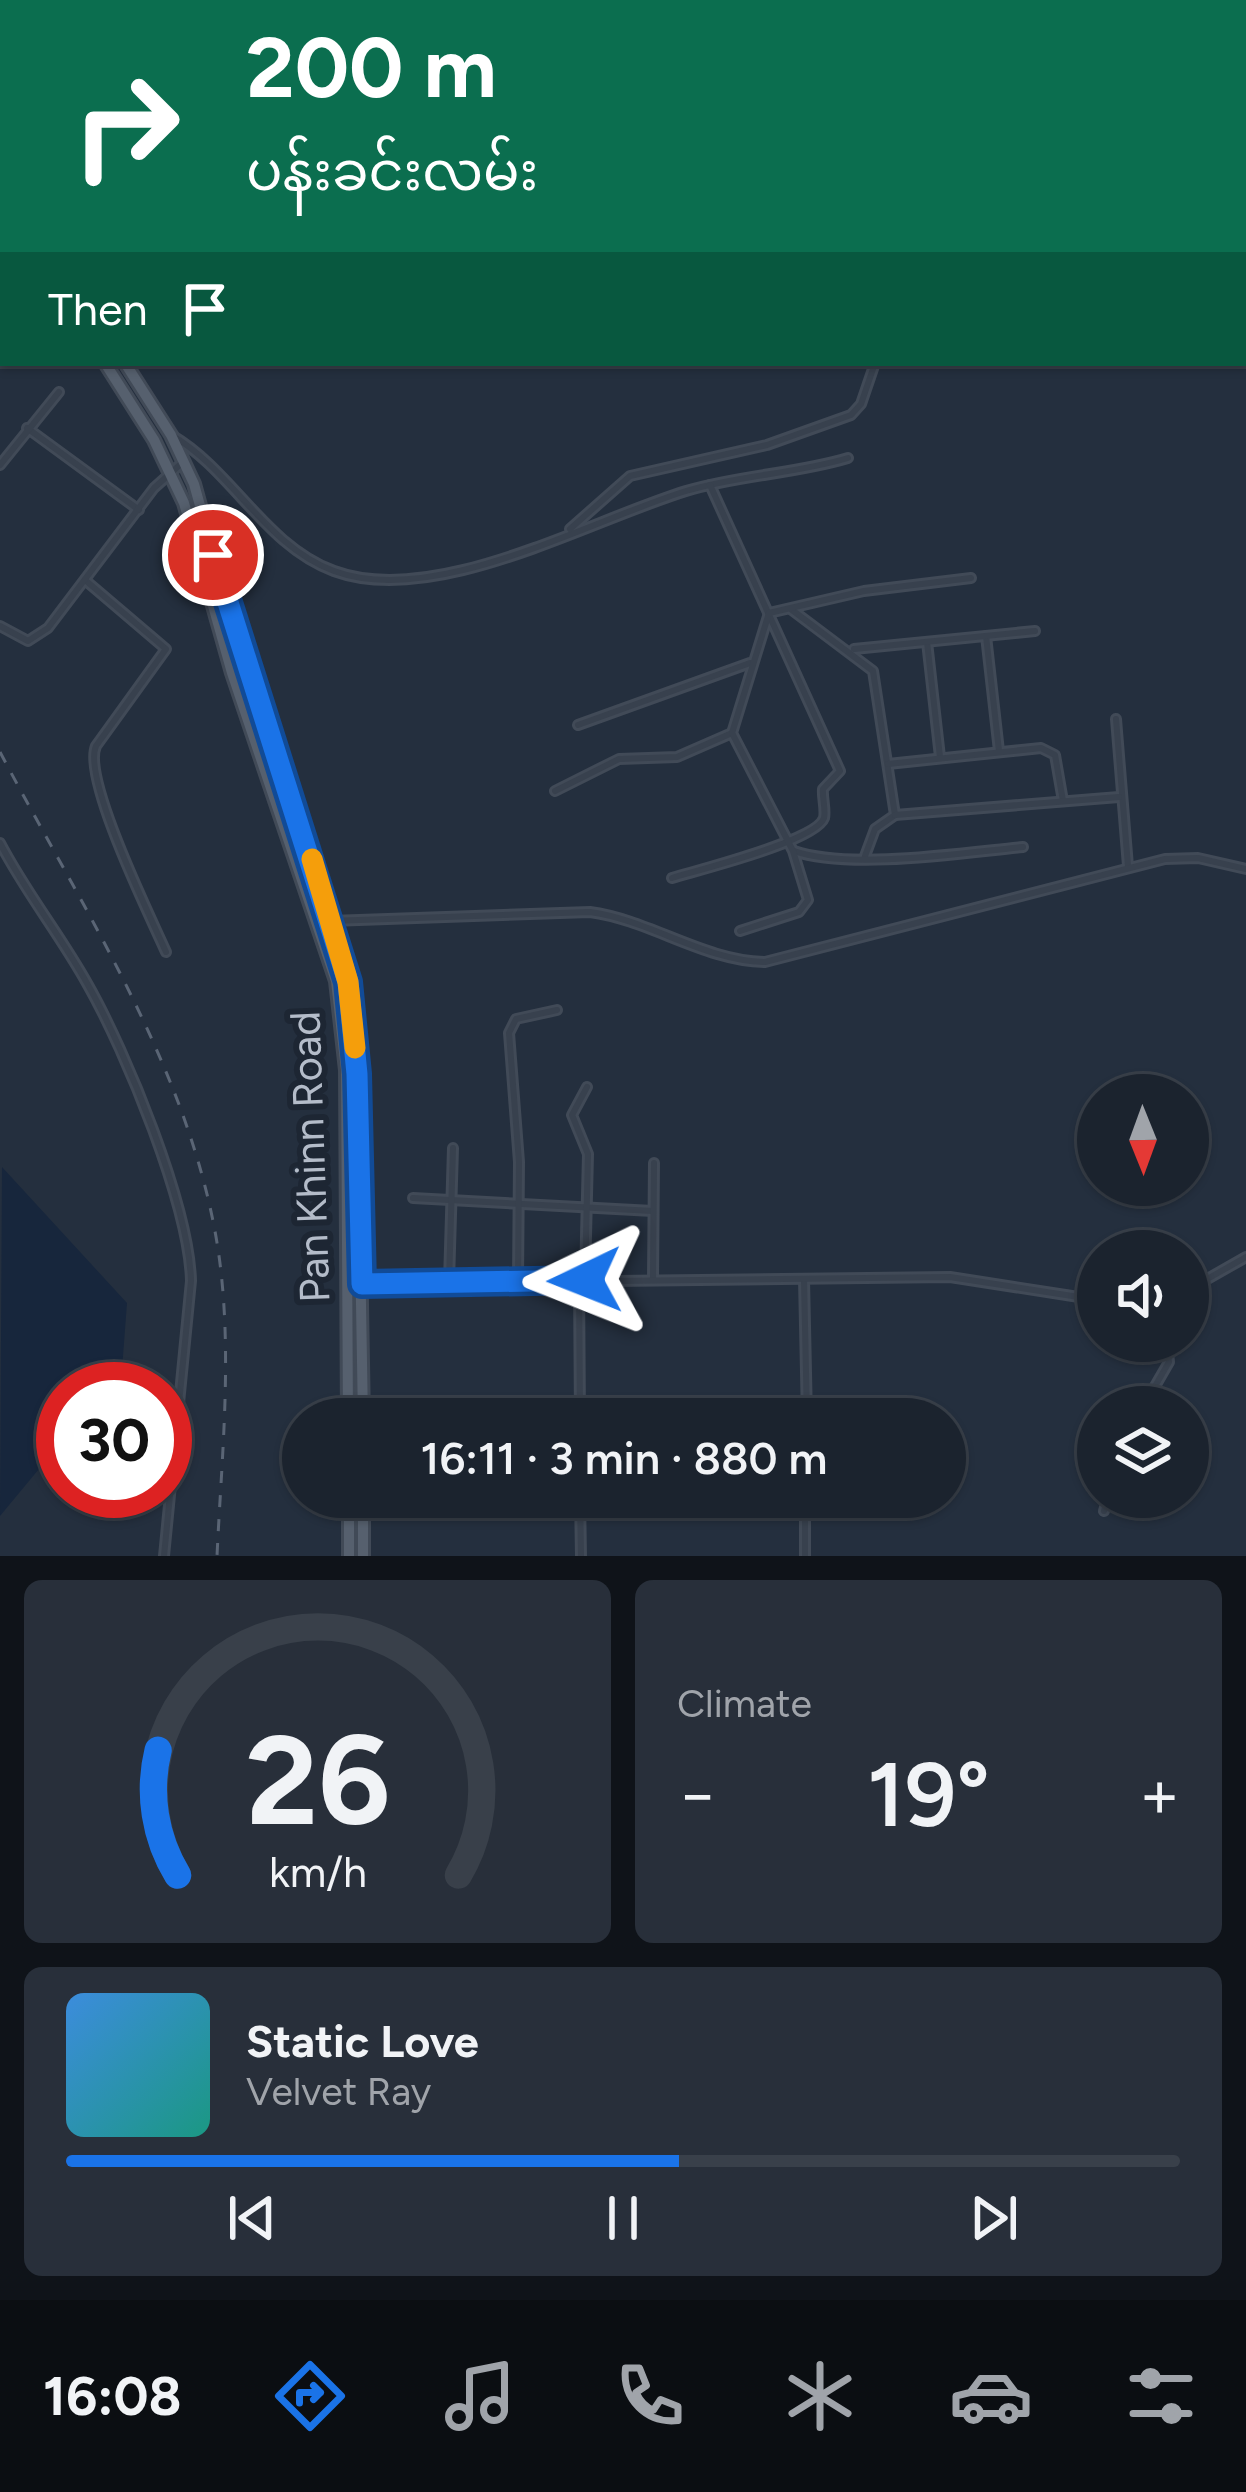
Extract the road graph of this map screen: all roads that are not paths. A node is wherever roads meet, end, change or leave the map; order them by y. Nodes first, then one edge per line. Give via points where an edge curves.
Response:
1 (107, 366) edge
2 (127, 366) edge
3 (874, 366) edge
4 (59, 392) dead end
5 (27, 428) junction
6 (171, 435) junction
7 (848, 458) dead end
8 (183, 461) junction
9 (0, 465) edge
10 (171, 471) junction
11 (710, 485) junction
12 (139, 510) junction
13 (567, 532) junction
14 (971, 578) dead end
15 (85, 580) junction
16 (792, 610) junction
17 (769, 613) junction
18 (0, 626) edge
19 (1035, 631) dead end
20 (986, 636) junction
21 (928, 642) junction
22 (851, 650) junction
23 (750, 663) junction
24 (1115, 719) dead end
25 (578, 725) dead end
26 (732, 734) junction
27 (999, 752) junction
28 (940, 758) junction
29 (888, 764) junction
30 (555, 791) dead end
31 (1119, 797) junction
32 (1063, 801) junction
33 (895, 815) junction
34 (788, 842) junction
35 (0, 844) edge
36 (1023, 847) dead end
37 (793, 851) junction
38 (865, 856) junction
39 (1128, 866) junction
40 (1246, 869) edge
41 (672, 878) dead end
42 (326, 922) junction
43 (740, 931) dead end
44 (166, 952) dead end
45 (557, 1010) dead end
46 (587, 1087) dead end
47 (453, 1148) dead end
48 (654, 1163) dead end
49 (413, 1198) dead end
50 (453, 1199) junction
51 (520, 1201) junction
52 (587, 1204) junction
53 (653, 1211) junction
54 (1246, 1257) edge
55 (804, 1277) junction
56 (1209, 1278) edge
57 (653, 1279) junction
58 (582, 1280) junction
59 (518, 1282) junction
60 (347, 1283) junction
61 (448, 1283) junction
62 (362, 1284) junction
63 (1077, 1297) edge
64 (348, 1398) edge
65 (362, 1398) edge
66 (580, 1398) edge
67 (807, 1398) edge
68 (349, 1518) edge
69 (363, 1518) edge
70 (580, 1518) edge
71 (805, 1518) edge
72 (164, 1556) edge
73 (350, 1556) edge
74 (363, 1556) edge
75 (580, 1556) edge
76 (805, 1556) edge

1 - 10 main road, Pan Khinn Road
2 - 6 main road
3 - 13 street via 851,415 767,445 630,476
4 - 5 street
5 - 9 street
5 - 12 street
6 - 8 main road
6 - 13 street via 300,554 335,572 434,580
7 - 11 street
8 - 10 street
8 - 42 main road
10 - 12 street
10 - 42 main road, Pan Khinn Road via 232,673
11 - 13 street
11 - 17 street
12 - 15 street
14 - 16 street via 850,593
15 - 18 street via 38,638 12,637
15 - 44 street via 166,650 96,746 92,764
16 - 17 street
16 - 22 street
17 - 23 street
17 - 34 street via 840,768 823,789 823,820
19 - 20 street
20 - 21 street
20 - 27 street
21 - 22 street
21 - 28 street
22 - 29 street via 878,684
23 - 25 street
23 - 26 street
24 - 31 street
26 - 30 street via 677,757 619,759
26 - 34 street
27 - 28 street
27 - 32 street via 1052,751
28 - 29 street
29 - 33 street
31 - 32 street
31 - 39 street
32 - 33 street
33 - 38 street via 875,829
34 - 37 street
34 - 41 street
35 - 72 street via 91,990 150,1129 188,1247
36 - 38 street
37 - 38 street via 815,859
37 - 43 street via 804,907
39 - 40 street via 1181,857
39 - 42 street via 765,962 590,912
42 - 60 main road, Pan Khinn Road via 343,1023
42 - 62 main road via 354,1023
45 - 51 street via 516,1019 508,1033
46 - 52 street via 572,1115 588,1154
47 - 50 street
48 - 53 street
49 - 50 street
50 - 51 street
50 - 61 street
51 - 52 street
51 - 59 street
52 - 53 street
52 - 58 street
53 - 57 street
54 - 56 street
55 - 57 street
55 - 63 street via 963,1278
55 - 67 street
57 - 58 street
58 - 59 street
58 - 66 street
59 - 61 street
60 - 62 street
60 - 64 main road, Pan Khinn Road
61 - 62 street
62 - 65 main road
68 - 73 main road
69 - 74 main road
70 - 75 street
71 - 76 street

